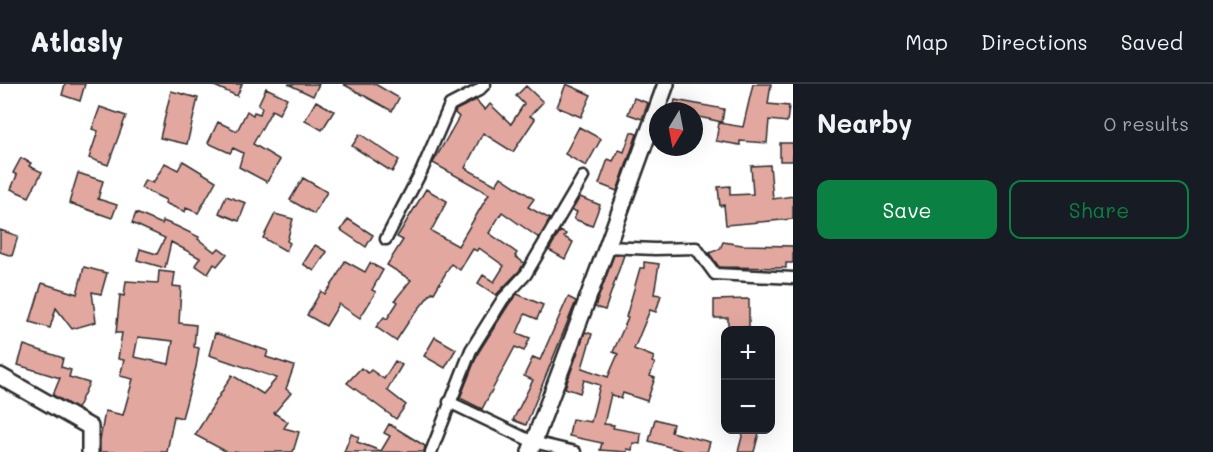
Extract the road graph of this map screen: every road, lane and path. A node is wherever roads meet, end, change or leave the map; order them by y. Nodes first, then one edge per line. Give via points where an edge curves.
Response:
1 (485, 84) edge
2 (666, 84) edge
3 (583, 177) dead end
4 (386, 239) dead end
5 (607, 247) junction
6 (793, 278) edge
7 (0, 376) edge
8 (449, 402) junction
9 (531, 447) edge
10 (90, 452) edge
11 (431, 452) edge
12 (575, 452) edge

1 - 4 street via 450,105
2 - 5 main road
3 - 8 street via 526,274 503,299 471,350
5 - 6 street via 696,248 716,274
5 - 9 main road
7 - 10 main road via 90,427
8 - 9 street
8 - 11 street
9 - 12 street

